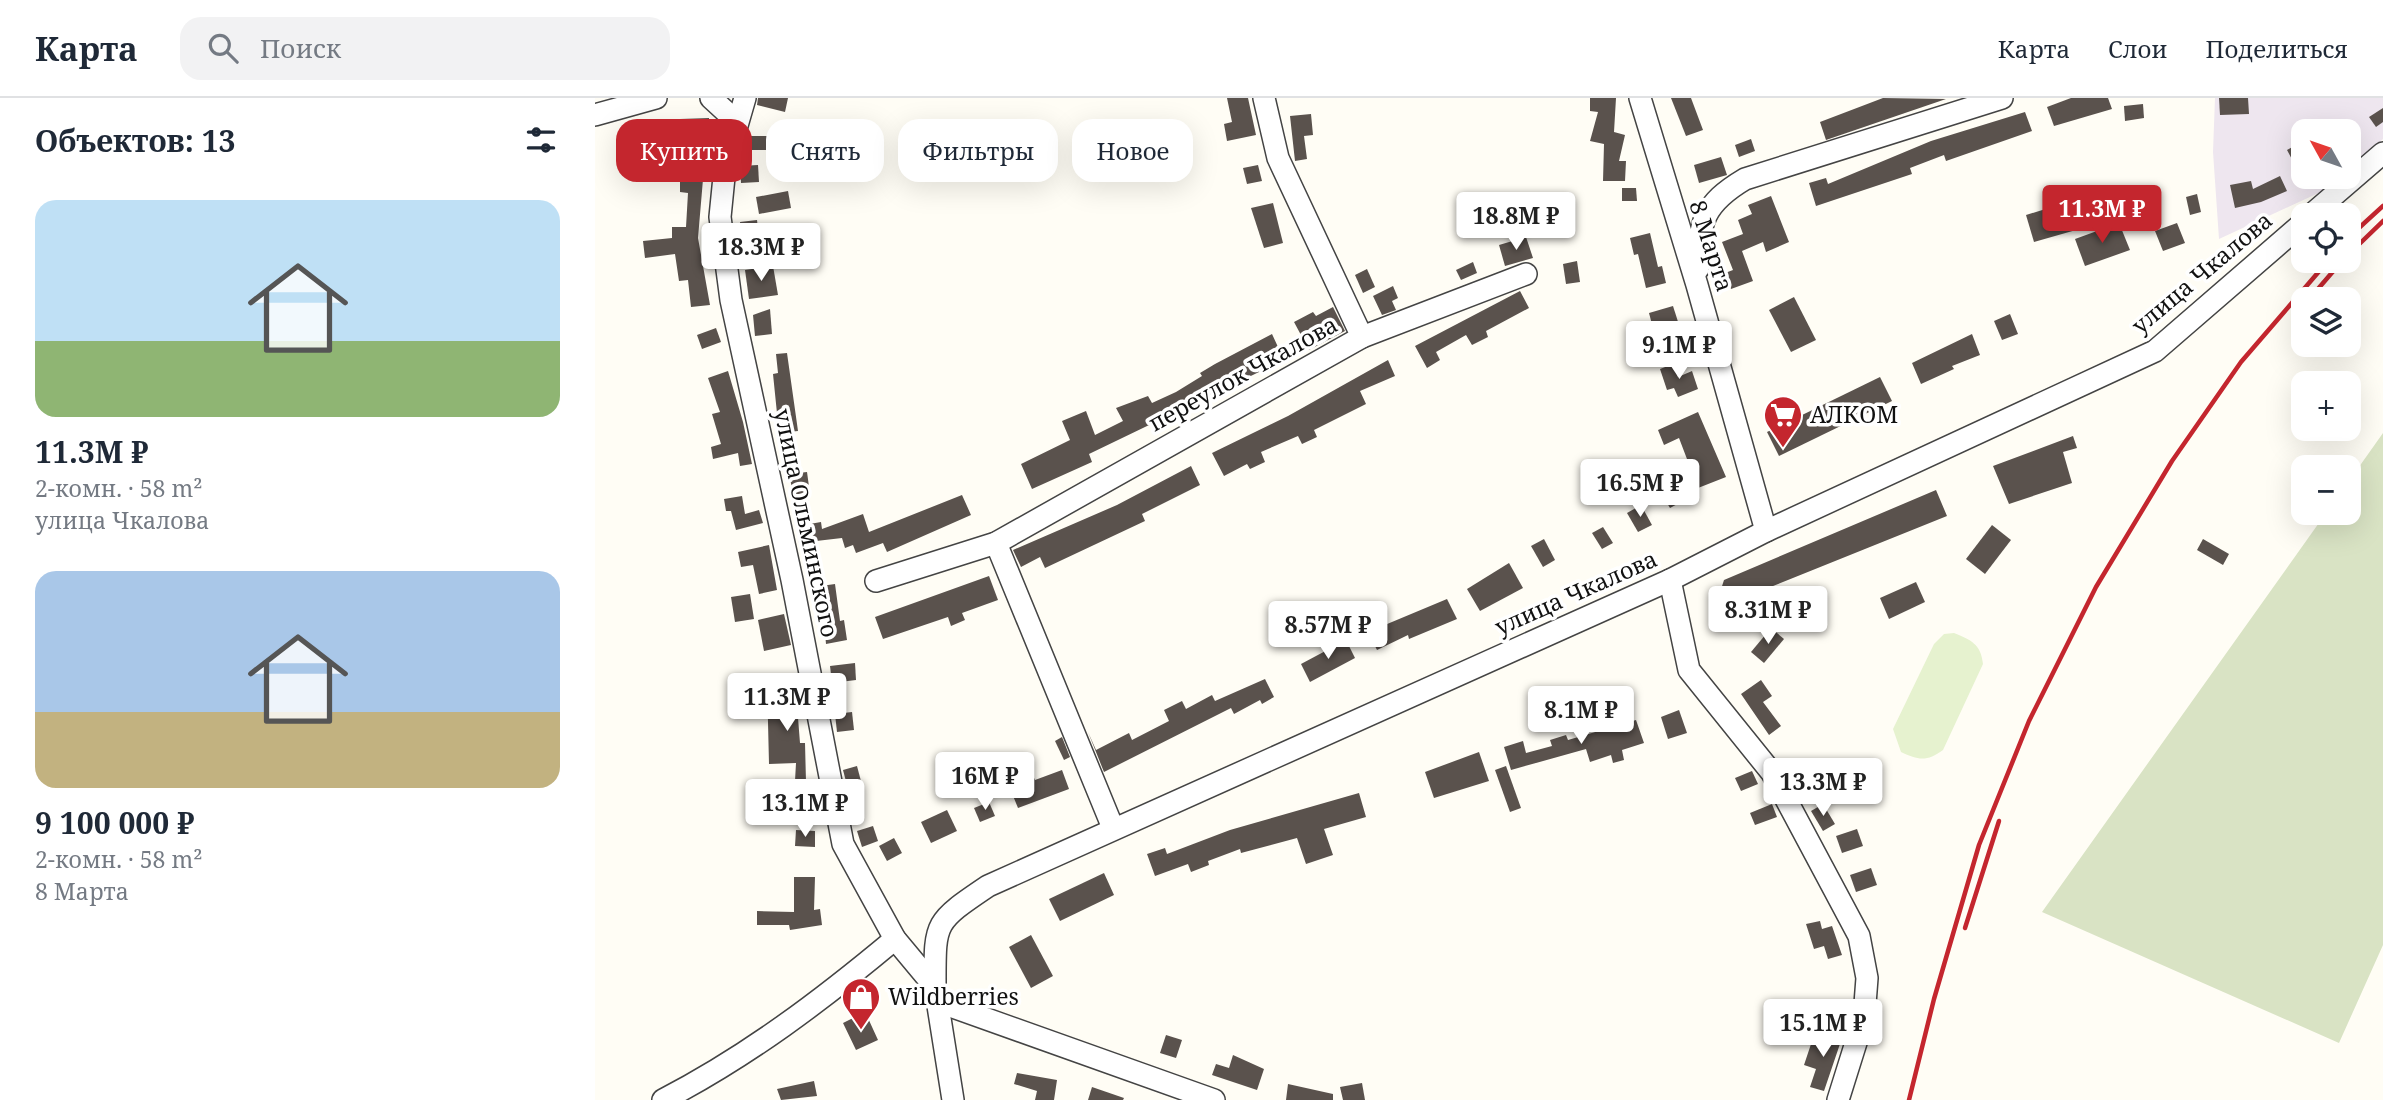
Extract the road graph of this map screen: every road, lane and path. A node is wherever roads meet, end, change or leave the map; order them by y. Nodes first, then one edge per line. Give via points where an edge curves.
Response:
1 (711, 98) edge
2 (745, 98) edge
3 (1264, 98) edge
4 (1640, 98) edge
5 (2002, 98) edge
6 (646, 99) edge
7 (595, 115) edge
8 (734, 119) edge
9 (737, 119) edge
10 (2383, 153) edge
11 (724, 182) edge
12 (2321, 203) edge
13 (2291, 228) edge
14 (1526, 274) dead end
15 (1697, 285) junction
16 (1363, 337) junction
17 (1766, 531) junction
18 (996, 543) junction
19 (1670, 580) junction
20 (876, 581) dead end
21 (1113, 828) junction
22 (895, 939) junction
23 (937, 995) junction
24 (663, 1100) edge
25 (953, 1100) edge
26 (1214, 1100) edge
27 (1838, 1100) edge

1 - 8 street
2 - 9 street, улица Ольминского
3 - 16 street, переулок Чкалова via 1278,158
4 - 15 street, 8 Марта
5 - 15 street via 1745,179 1721,193 1699,230
6 - 7 street
10 - 12 street, улица Чкалова
11 - 22 street, улица Ольминского via 720,217 731,300 843,844
13 - 17 street, улица Чкалова via 2155,351
14 - 16 street
15 - 17 street, 8 Марта
16 - 18 street, переулок Чкалова
17 - 19 street, улица Чкалова
18 - 20 street, переулок Чкалова
18 - 21 street
19 - 21 street, улица Чкалова
19 - 27 street via 1689,670 1772,773 1859,936 1867,978 1864,1017
21 - 23 street, улица Чкалова via 988,886 951,911 935,933
22 - 23 street, улица Ольминского
22 - 24 street via 809,1010 718,1072
23 - 25 street
23 - 26 street

